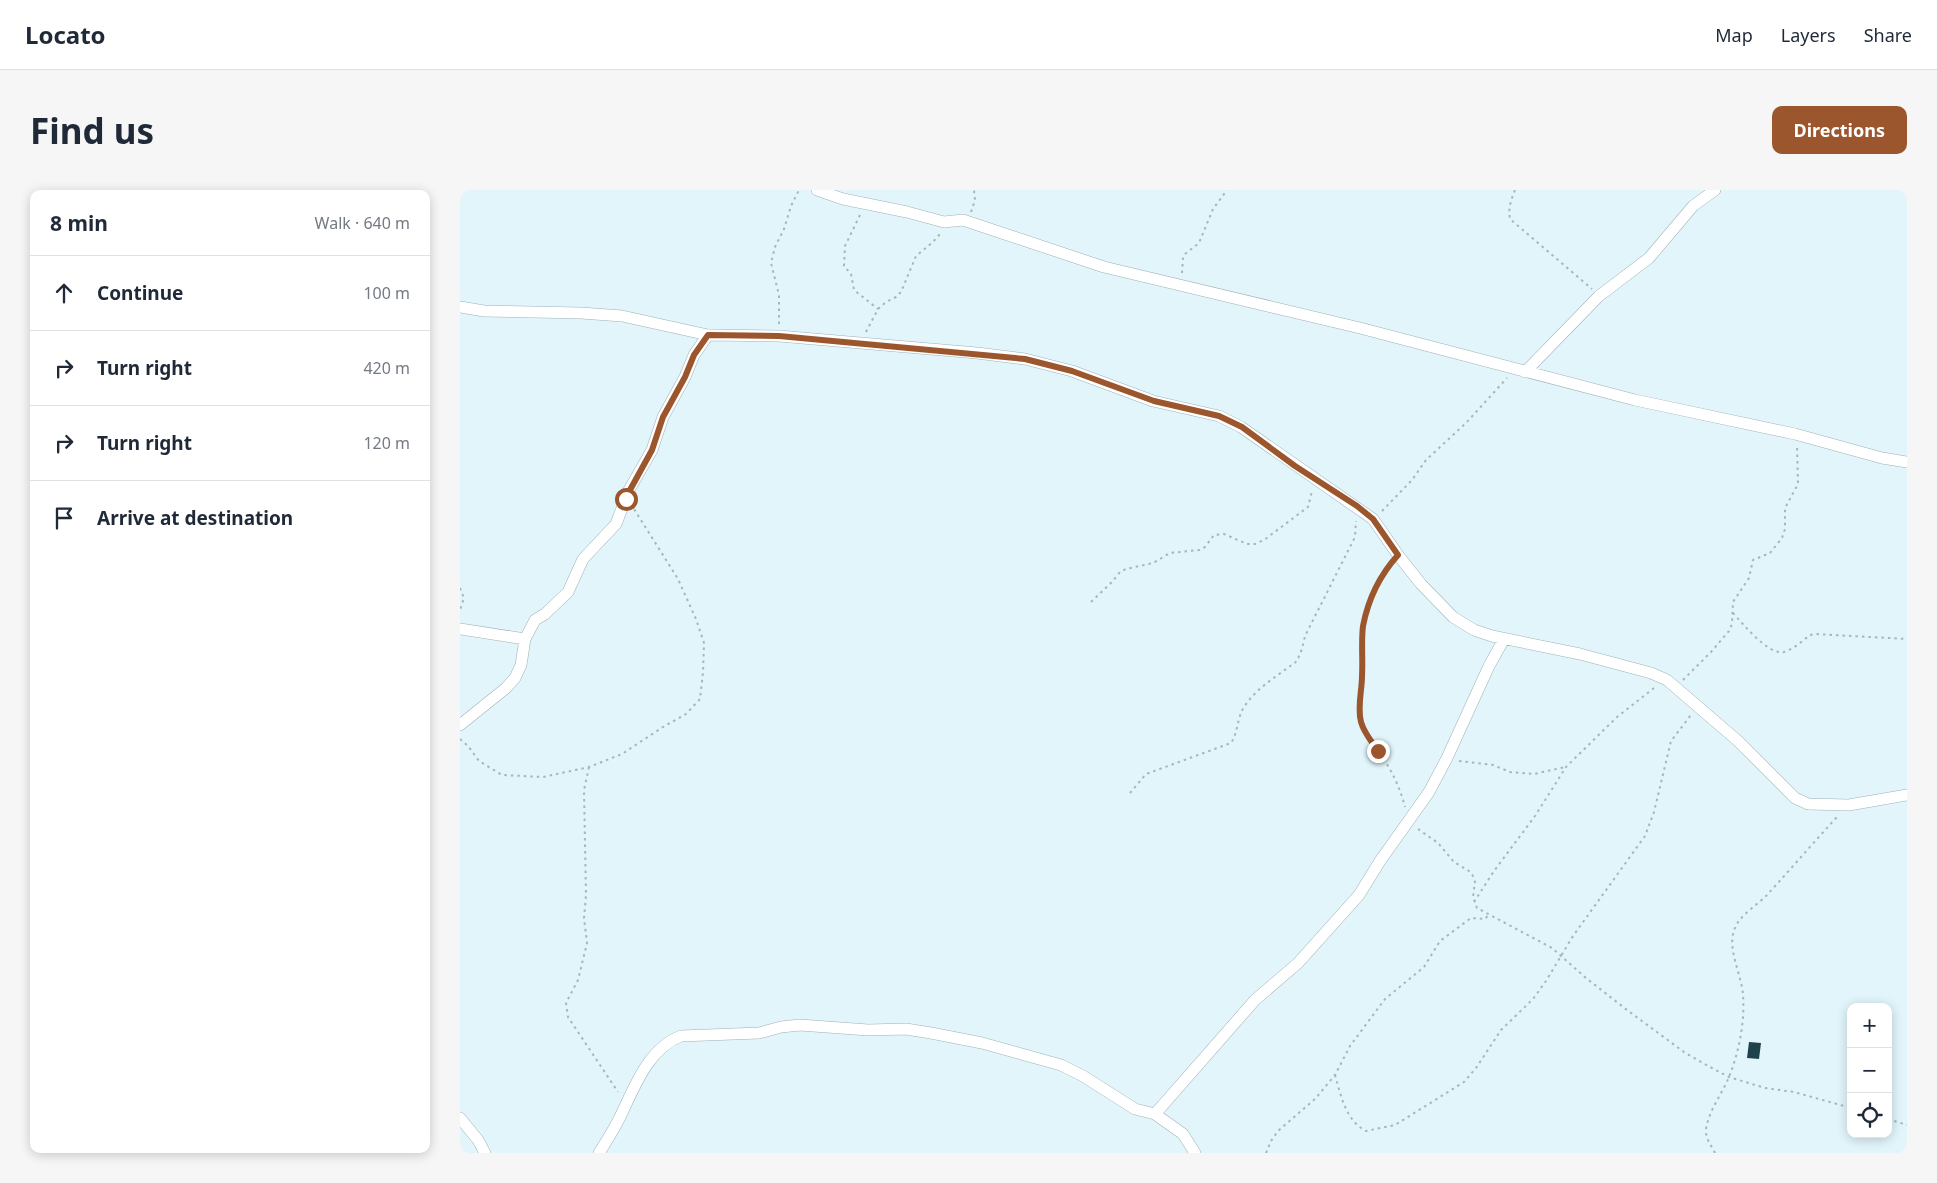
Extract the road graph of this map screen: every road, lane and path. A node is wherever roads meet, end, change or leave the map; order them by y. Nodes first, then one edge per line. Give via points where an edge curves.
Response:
1 (799, 190) edge
2 (816, 190) edge
3 (974, 190) edge
4 (1227, 190) edge
5 (1515, 190) edge
6 (1715, 190) edge
7 (865, 203) junction
8 (963, 220) junction
9 (944, 222) junction
10 (1183, 287) junction
11 (1599, 296) junction
12 (460, 307) edge
13 (878, 309) junction
14 (708, 335) junction
15 (779, 336) junction
16 (861, 344) junction
17 (1520, 371) junction
18 (1794, 434) junction
19 (1907, 462) edge
20 (1314, 478) junction
21 (626, 499) junction
22 (1357, 506) junction
23 (1373, 519) junction
24 (1398, 555) junction
25 (460, 588) edge
26 (1091, 602) dead end
27 (460, 610) edge
28 (1732, 613) junction
29 (460, 629) edge
30 (525, 639) junction
31 (1504, 639) junction
32 (1907, 639) edge
33 (1671, 683) junction
34 (1698, 705) junction
35 (460, 725) edge
36 (460, 739) edge
37 (1447, 758) junction
38 (1566, 766) junction
39 (589, 767) junction
40 (1130, 793) dead end
41 (1907, 796) edge
42 (1850, 805) junction
43 (1409, 822) junction
44 (1474, 902) junction
45 (1489, 914) junction
46 (1561, 955) junction
47 (1335, 1075) junction
48 (1729, 1077) junction
49 (626, 1102) junction
50 (1847, 1107) edge
51 (1155, 1114) junction
52 (460, 1118) edge
53 (1892, 1120) edge
54 (1907, 1125) edge
55 (485, 1153) edge
56 (599, 1153) edge
57 (1195, 1153) edge
58 (1266, 1153) edge
59 (1715, 1153) edge

1 - 15 path via 775,247 772,263 779,295
2 - 7 street
3 - 8 path via 974,208
4 - 10 path via 1213,208 1199,243 1183,258
5 - 11 path via 1508,211 1510,219
6 - 11 street via 1693,206 1649,258
7 - 9 street
7 - 13 path via 847,238 844,266 853,277 854,290
8 - 9 street
8 - 10 street via 1104,267
9 - 13 path via 940,235 916,256 901,292
10 - 17 street via 1360,328
11 - 17 street
12 - 14 street via 484,311 622,316
13 - 16 path
14 - 15 street
14 - 21 street via 694,355 663,417 652,450
15 - 16 street
16 - 20 street via 1025,359 1072,371 1154,401 1231,420
17 - 18 street
17 - 23 path via 1426,460 1398,496
18 - 19 street
18 - 28 path via 1798,449 1798,484 1785,508 1782,538 1770,553 1751,563 1749,578 1732,602
20 - 22 street
20 - 26 path via 1308,507 1264,540 1247,544 1224,534 1214,535 1200,550 1170,553 1153,563 1120,572
21 - 30 street via 616,524 583,559 568,592 535,620
21 - 39 path via 678,579 696,620 704,643 700,699 686,714 636,746
22 - 23 street
22 - 40 path via 1355,537 1305,636 1297,661 1257,692 1244,707 1231,743 1146,774
23 - 24 street
24 - 31 street via 1453,617 1474,630
24 - 43 path via 1386,568 1369,604 1363,627 1359,704 1361,722 1401,790
25 - 27 path via 464,598
28 - 32 path via 1744,628 1779,653 1815,634
28 - 33 path via 1732,624 1724,639
29 - 30 street
30 - 35 street via 522,666 515,678
31 - 33 street via 1580,654 1651,673
31 - 37 street via 1481,681
33 - 34 street
33 - 38 path via 1645,693
34 - 42 street via 1795,798 1808,804
34 - 46 path via 1671,741 1645,836
36 - 39 path via 480,762 502,775 543,776
37 - 38 path via 1534,774
37 - 43 street
38 - 44 path
39 - 49 path via 584,790 584,918 587,943 578,980 566,1003 568,1018
41 - 42 street
42 - 48 path via 1734,929 1732,941 1744,996 1740,1039
43 - 44 path via 1438,843 1454,862 1473,876
43 - 51 street via 1359,895 1298,963 1255,1000
44 - 45 path via 1477,908
45 - 46 path
45 - 47 path via 1485,919 1471,918 1440,940 1424,967 1380,1006 1350,1046
46 - 47 path via 1546,981 1501,1030 1464,1082 1395,1125 1371,1131 1360,1128 1343,1103
46 - 48 path via 1655,1032
47 - 58 path via 1315,1100 1278,1131
48 - 50 path
48 - 59 path via 1714,1104 1706,1130
49 - 51 street via 653,1057 668,1041 680,1036 759,1033 800,1025 923,1032 1028,1055 1061,1065 1135,1109
49 - 56 street
51 - 57 street via 1183,1134
52 - 55 street
53 - 54 path

